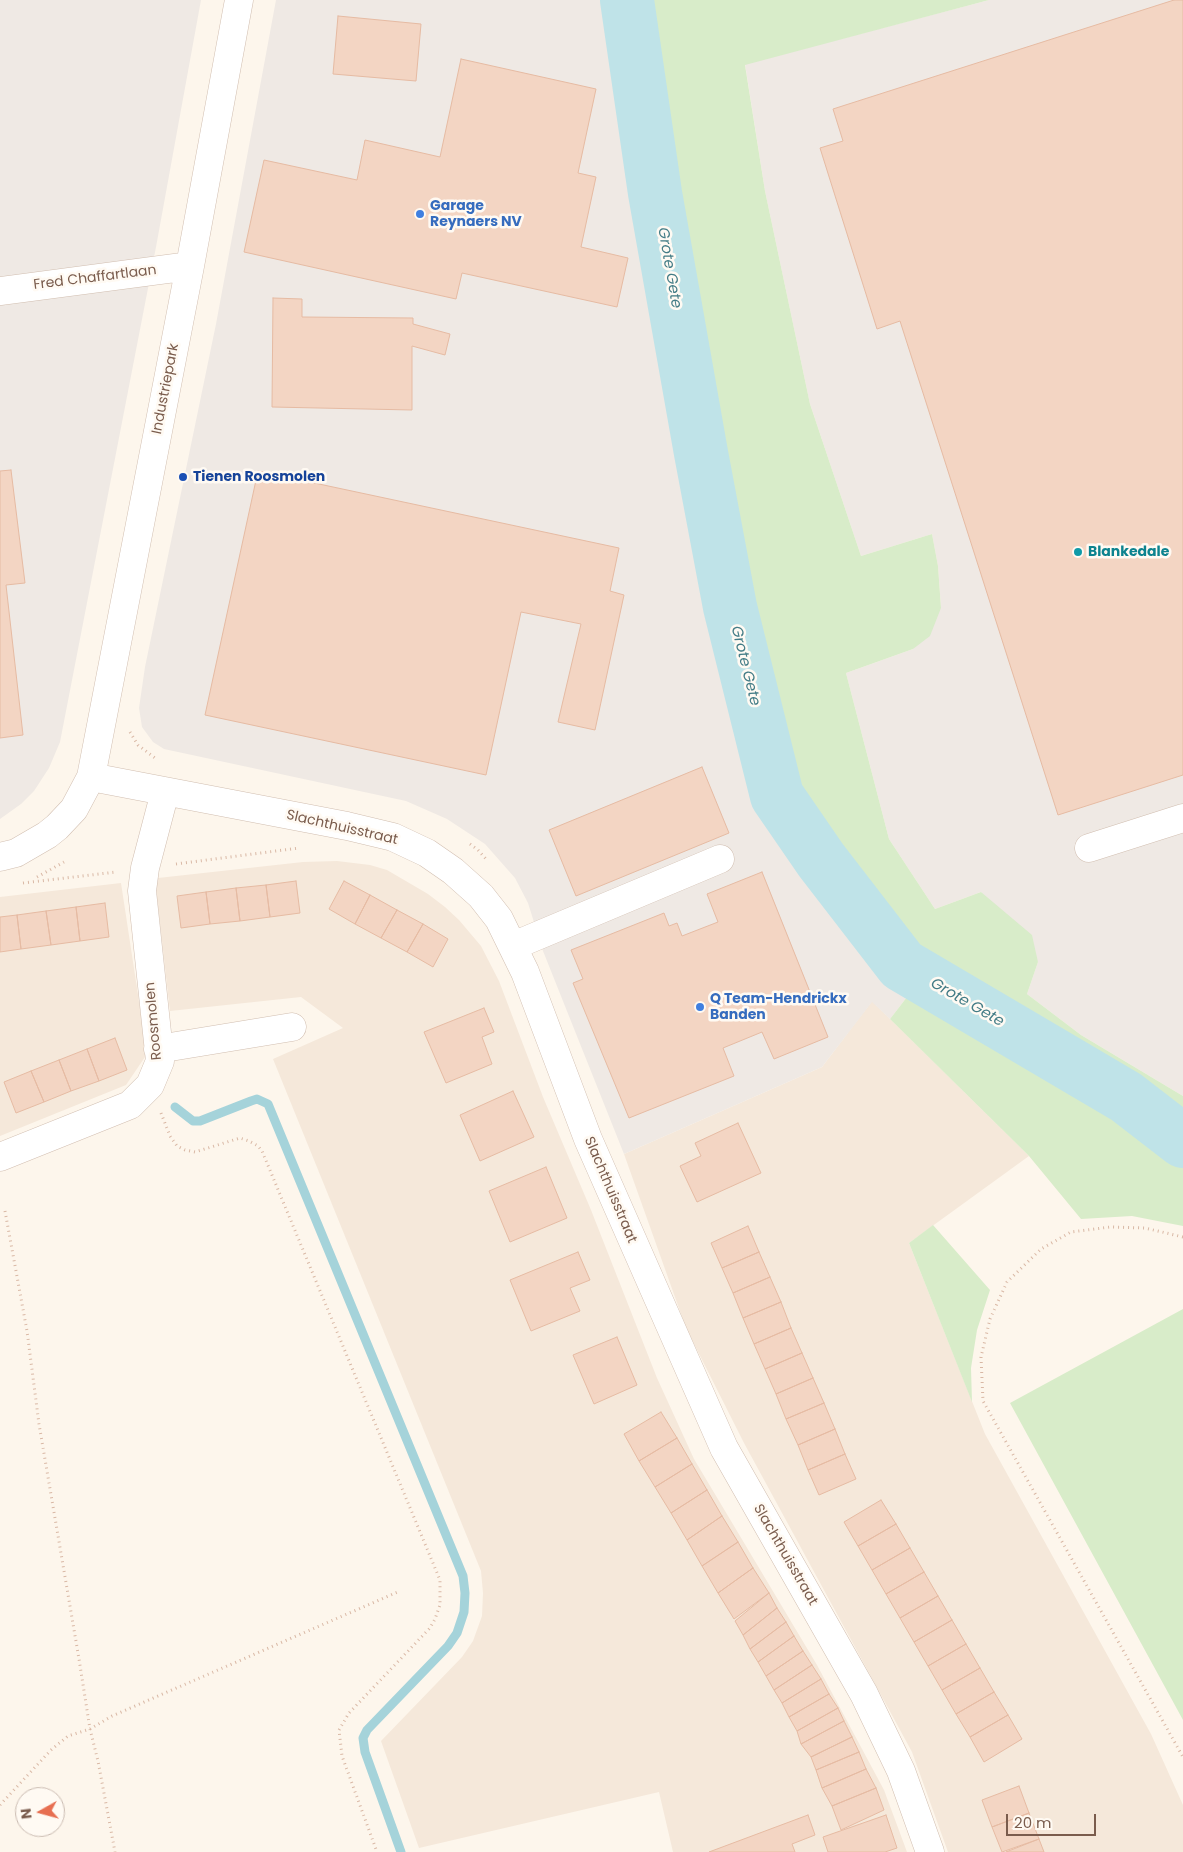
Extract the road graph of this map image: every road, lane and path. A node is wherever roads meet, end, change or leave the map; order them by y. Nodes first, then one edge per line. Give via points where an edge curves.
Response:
1 (239, 0) edge
2 (190, 266) junction
3 (0, 291) edge
4 (127, 724) dead end
5 (158, 760) dead end
6 (91, 778) junction
7 (165, 792) junction
8 (1183, 818) edge
9 (306, 848) dead end
10 (1089, 848) dead end
11 (0, 857) edge
12 (720, 859) dead end
13 (145, 868) junction
14 (14, 884) dead end
15 (513, 946) junction
16 (292, 1027) dead end
17 (158, 1050) junction
18 (150, 1085) junction
19 (0, 1157) edge
20 (5, 1211) dead end
21 (1183, 1237) edge
22 (400, 1591) dead end
23 (90, 1729) junction
24 (1183, 1758) edge
25 (0, 1804) edge
26 (114, 1852) edge
27 (377, 1852) edge
28 (930, 1852) edge

1 - 2 street, Industriepark
2 - 3 street, Fred Chaffartlaan
2 - 6 street, Industriepark
4 - 5 path via 138,745
6 - 7 street, Slachthuisstraat
6 - 11 street, Industriepark via 74,809 57,827 16,853
7 - 13 street, Roosmolen
7 - 15 street, Slachthuisstraat via 393,837 427,853 481,896 499,919
8 - 10 street
9 - 13 path
12 - 15 street
13 - 14 path
13 - 17 street, Roosmolen via 142,908
15 - 28 street, Slachthuisstraat via 588,1138 724,1448 864,1694 900,1771
16 - 17 street
17 - 18 street, Roosmolen via 160,1061
18 - 19 street, Roosmolen via 130,1105
18 - 27 path via 177,1146 195,1152 240,1138 262,1151 440,1580 440,1605 430,1628 348,1714 339,1730 342,1756
20 - 23 path
21 - 24 path via 1145,1228 1110,1227 1071,1232 1041,1249 1007,1282 990,1319 981,1357 983,1401
22 - 23 path via 112,1716
23 - 25 path via 68,1736 51,1750
23 - 26 path

